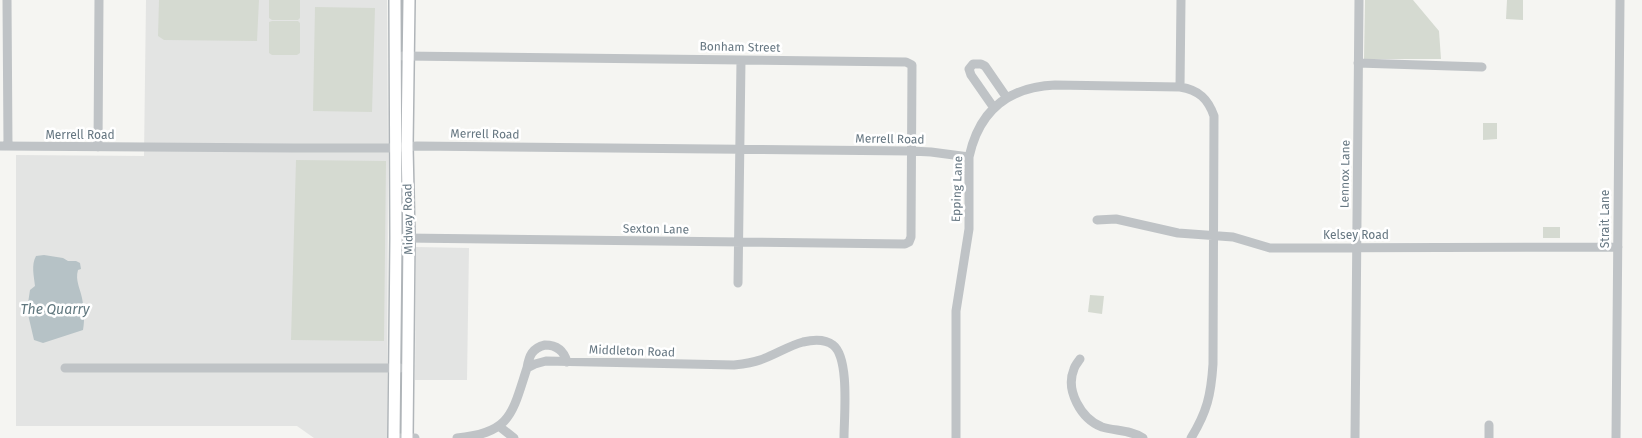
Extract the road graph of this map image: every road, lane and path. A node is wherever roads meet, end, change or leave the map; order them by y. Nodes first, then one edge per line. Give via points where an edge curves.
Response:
1 (7, 0) edge
2 (99, 0) edge
3 (396, 0) edge
4 (410, 0) edge
5 (1181, 0) edge
6 (1359, 0) edge
7 (1620, 0) edge
8 (396, 56) junction
9 (408, 56) junction
10 (741, 60) junction
11 (1358, 63) junction
12 (1482, 67) dead end
13 (1180, 87) junction
14 (1007, 98) junction
15 (994, 108) junction
16 (4, 146) edge
17 (98, 147) junction
18 (401, 147) junction
19 (739, 150) junction
20 (911, 151) junction
21 (969, 157) junction
22 (1097, 220) dead end
23 (1214, 235) junction
24 (911, 237) joint
25 (396, 238) junction
26 (409, 238) junction
27 (738, 242) junction
28 (1357, 247) junction
29 (1618, 247) junction
30 (738, 283) dead end
31 (396, 318) junction
32 (409, 318) junction
33 (1080, 359) dead end
34 (567, 362) junction
35 (65, 368) dead end
36 (396, 368) junction
37 (408, 368) junction
38 (527, 368) junction
39 (1489, 425) dead end
40 (500, 427) junction
41 (394, 438) edge
42 (407, 438) edge
43 (414, 438) edge
44 (457, 438) edge
45 (514, 438) edge
46 (844, 438) edge
47 (956, 438) edge
48 (1143, 438) edge
49 (1191, 438) edge
50 (1355, 438) edge
51 (1489, 438) edge
52 (1616, 438) edge

1 - 16 street
2 - 17 street
3 - 8 main road, Midway Road
4 - 9 main road, Midway Road
5 - 13 street
6 - 11 street, Lennox Lane
7 - 29 street, Strait Lane
8 - 9 street, Bonham Street
8 - 18 main road, Midway Road
9 - 10 street, Bonham Street
9 - 18 main road, Midway Road
10 - 19 street
10 - 20 street, Bonham Street via 906,62 912,65
11 - 12 street
11 - 28 street, Lennox Lane
13 - 14 street, Epping Lane via 1040,86
13 - 23 street via 1198,92 1214,116
14 - 15 street, Epping Lane
14 - 15 street via 985,66 973,64 969,69 971,75
15 - 21 street, Epping Lane via 981,124
16 - 17 street, Merrell Road
17 - 18 street, Merrell Road
18 - 19 street, Merrell Road
18 - 25 main road, Midway Road
18 - 26 main road, Midway Road
19 - 20 street, Merrell Road
19 - 27 street
20 - 21 street, Merrell Road
20 - 24 street, Bonham Street
21 - 47 street, Epping Lane via 969,229 956,312
22 - 23 street, Kelsey Road via 1116,219 1178,233
23 - 28 street, Kelsey Road via 1270,248
23 - 49 street via 1212,380 1203,418
24 - 27 street, Sexton Lane via 905,244
25 - 26 street, Sexton Lane
25 - 31 main road, Midway Road
26 - 27 street, Sexton Lane
26 - 32 main road, Midway Road
27 - 30 street
28 - 29 street, Kelsey Road
28 - 50 street, Lennox Lane
29 - 52 street, Strait Lane
31 - 32 main road
31 - 36 main road, Midway Road
32 - 37 main road, Midway Road
33 - 48 street via 1073,370 1072,385 1082,412 1102,426
34 - 38 street, Middleton Road via 546,361
34 - 38 street via 559,348 545,345 533,352
34 - 46 street, Middleton Road via 734,365 760,360 803,342 824,341 838,352 845,372
35 - 36 street
36 - 37 street
36 - 41 main road, Midway Road
37 - 42 main road, Midway Road
38 - 40 street via 509,417
39 - 51 street
40 - 44 street
40 - 45 street
41 - 42 street
42 - 43 street

